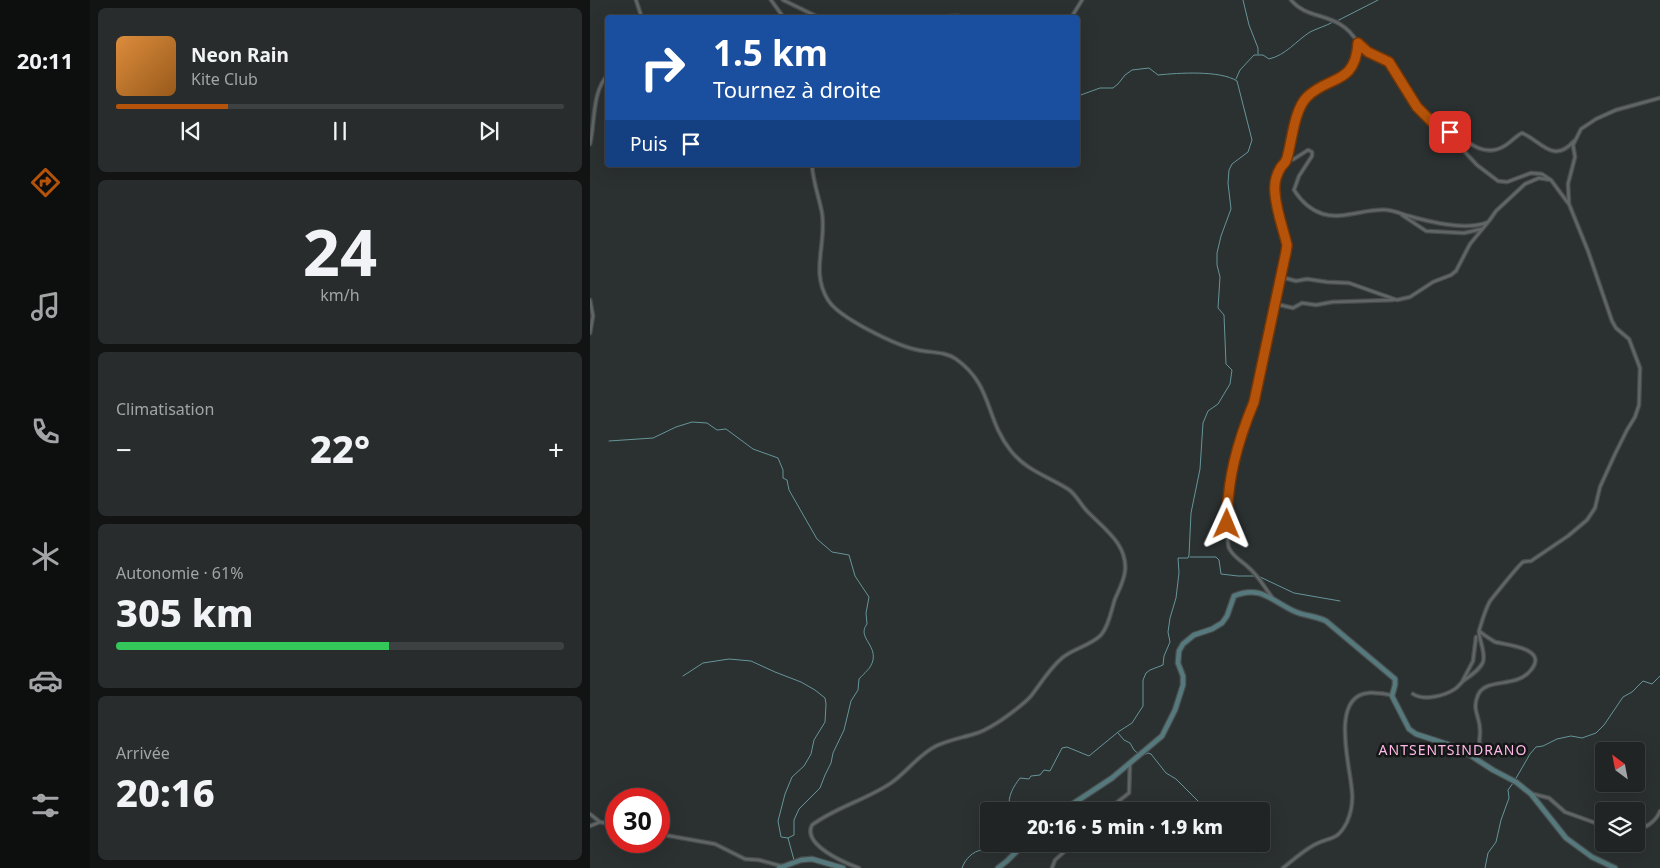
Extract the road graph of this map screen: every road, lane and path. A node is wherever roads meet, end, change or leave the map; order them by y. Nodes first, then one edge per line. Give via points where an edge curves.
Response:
1 (636, 0) edge
2 (771, 0) edge
3 (783, 0) edge
4 (1082, 0) edge
5 (1291, 0) edge
6 (641, 15) edge
7 (782, 15) edge
8 (814, 15) edge
9 (1073, 15) edge
10 (1358, 43) junction
11 (605, 78) edge
12 (1660, 98) edge
13 (1451, 133) junction
14 (1575, 140) junction
15 (590, 144) edge
16 (1286, 162) junction
17 (812, 167) edge
18 (1551, 180) junction
19 (1569, 204) junction
20 (1399, 213) junction
21 (1489, 222) junction
22 (1484, 228) junction
23 (1281, 277) junction
24 (590, 300) edge
25 (1397, 300) junction
26 (1276, 304) junction
27 (590, 334) edge
28 (1272, 597) junction
29 (1480, 631) junction
30 (1476, 637) dead end
31 (1463, 681) junction
32 (1413, 694) dead end
33 (1392, 696) junction
34 (1477, 759) junction
35 (1130, 763) junction
36 (1531, 794) junction
37 (1076, 802) edge
38 (1117, 802) edge
39 (1660, 811) edge
40 (590, 814) edge
41 (600, 822) junction
42 (605, 823) edge
43 (1595, 823) edge
44 (590, 826) edge
45 (1645, 826) edge
46 (670, 836) edge
47 (1016, 852) edge
48 (1064, 852) edge
49 (781, 867) edge
50 (844, 868) edge
51 (859, 868) edge
52 (998, 868) edge
53 (1052, 868) edge
54 (1283, 868) edge
55 (1615, 868) edge

1 - 6 street
2 - 7 street
3 - 8 street
4 - 9 street
5 - 10 street via 1308,12 1336,21
10 - 13 street via 1389,62 1417,107 1435,125
10 - 16 street via 1355,58 1345,75 1316,90 1303,102
11 - 15 street via 596,100
12 - 14 street via 1603,116 1581,130
13 - 14 street via 1490,151 1499,149 1522,132 1549,149 1566,148
13 - 18 street via 1477,164 1498,181 1507,182 1532,173 1542,174
14 - 19 street via 1568,184
16 - 20 street via 1308,150 1312,152 1294,190 1308,206 1323,214 1388,210
16 - 23 street via 1281,166 1275,192 1287,245
17 - 51 street via 823,229 818,270 822,288 832,306 881,337 918,350 942,353 964,366 982,385 994,424 1010,450 1030,469 1070,490 1117,541 1126,570 1102,634 1066,654 1029,697 1008,715 979,733 958,737 924,752 890,784 812,825 811,834 817,844
18 - 19 street
18 - 21 street via 1539,178 1524,184
19 - 29 street via 1612,321 1629,339 1634,350 1640,368 1639,405 1587,520 1568,536 1516,568 1490,601
20 - 21 street via 1458,225 1478,226
20 - 22 street via 1426,231 1464,233
21 - 22 street
22 - 25 street via 1470,244 1456,271 1410,297
23 - 25 street via 1296,281 1349,283
23 - 26 street
24 - 27 street via 593,316
25 - 26 street via 1302,303 1293,308
26 - 28 street via 1254,402 1230,474 1227,502 1229,548 1257,576
28 - 33 street via 1298,613 1326,621 1395,678
28 - 35 street via 1251,592 1234,596 1222,623 1194,635 1183,644 1178,663 1184,676 1183,685 1175,710 1162,736
29 - 31 street via 1482,663
29 - 34 street via 1496,642 1530,651 1535,660 1532,670 1525,675 1514,681 1490,684 1479,692 1475,702 1480,730
30 - 31 street via 1473,661
31 - 32 street via 1441,695 1425,697
33 - 34 street via 1409,729 1459,748
33 - 54 street via 1367,692 1350,705 1344,721 1352,791 1348,820 1339,835 1312,846
34 - 36 street
35 - 37 street
35 - 38 street via 1128,793
36 - 43 street via 1549,798 1565,812
36 - 55 street via 1566,838 1592,858
39 - 45 street via 1658,817
40 - 41 street
41 - 42 street
41 - 44 street
46 - 49 street via 715,844 746,859
47 - 52 street
48 - 53 street
49 - 50 street via 812,859

